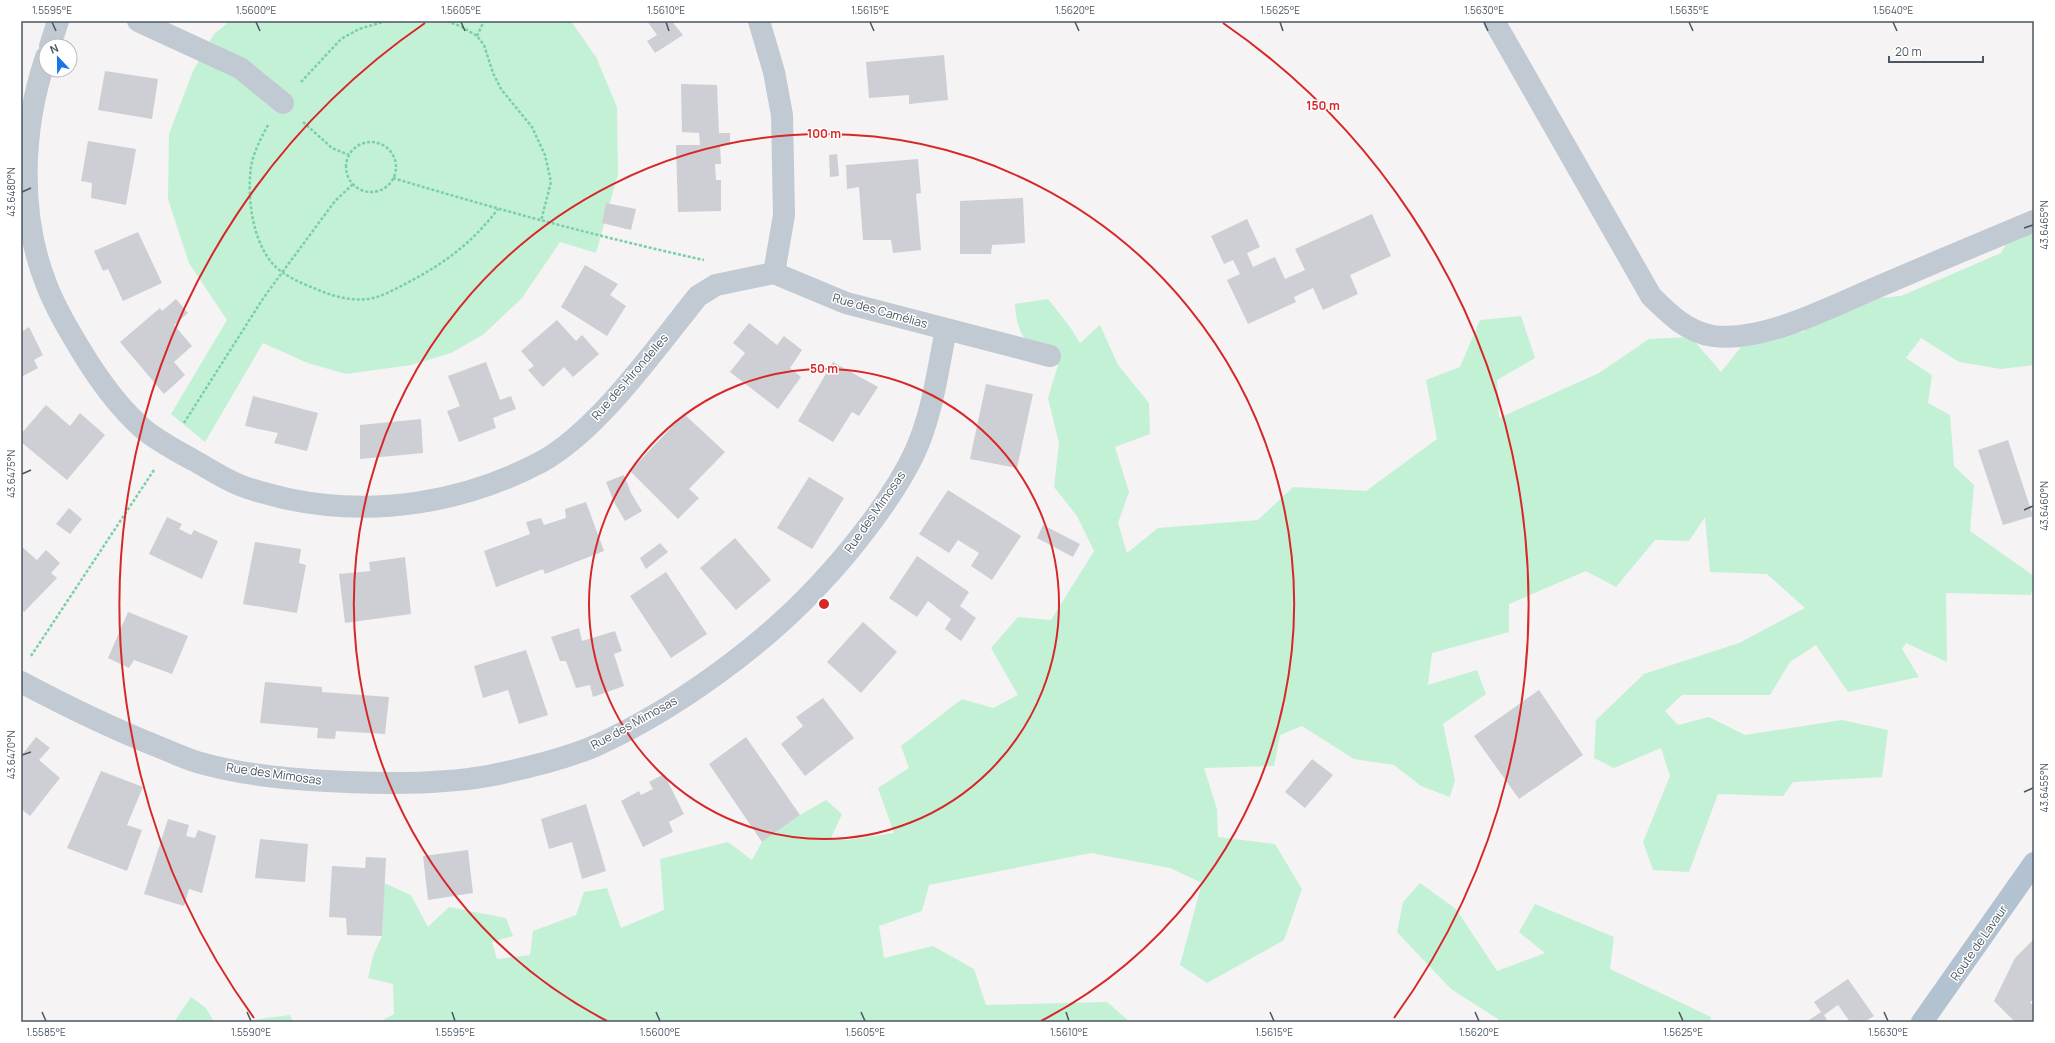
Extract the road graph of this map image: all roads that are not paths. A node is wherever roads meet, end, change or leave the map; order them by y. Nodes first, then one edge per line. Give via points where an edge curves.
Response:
1 (58, 21) edge
2 (138, 21) edge
3 (759, 21) edge
4 (1494, 21) edge
5 (53, 38) edge
6 (40, 78) edge
7 (283, 103) road end
8 (2034, 221) edge
9 (774, 273) junction
10 (946, 329) junction
11 (1050, 356) dead end
12 (21, 682) edge
13 (2034, 863) edge
14 (1922, 1022) edge

1 - 5 street
2 - 7 street via 240,68
3 - 9 street via 774,72 782,115 784,215
4 - 8 street via 1651,296 1687,327 1712,336 1752,335 1795,321
6 - 9 street, Rue des Hirondelles via 31,110 27,200 33,238 47,286 70,334 102,383 141,426 169,446 238,485 275,496 321,506 390,507 474,490 508,478 544,460 574,438 607,406 698,296 716,285
9 - 10 street, Rue des Camélias via 846,303
10 - 11 street, Rue des Camélias
10 - 12 street, Rue des Mimosas via 927,416 914,453 893,491 840,563 798,608 709,680 650,717 594,746 538,765 488,776 439,782 301,780 197,762 124,733
13 - 14 main road, Route de Lavaur

